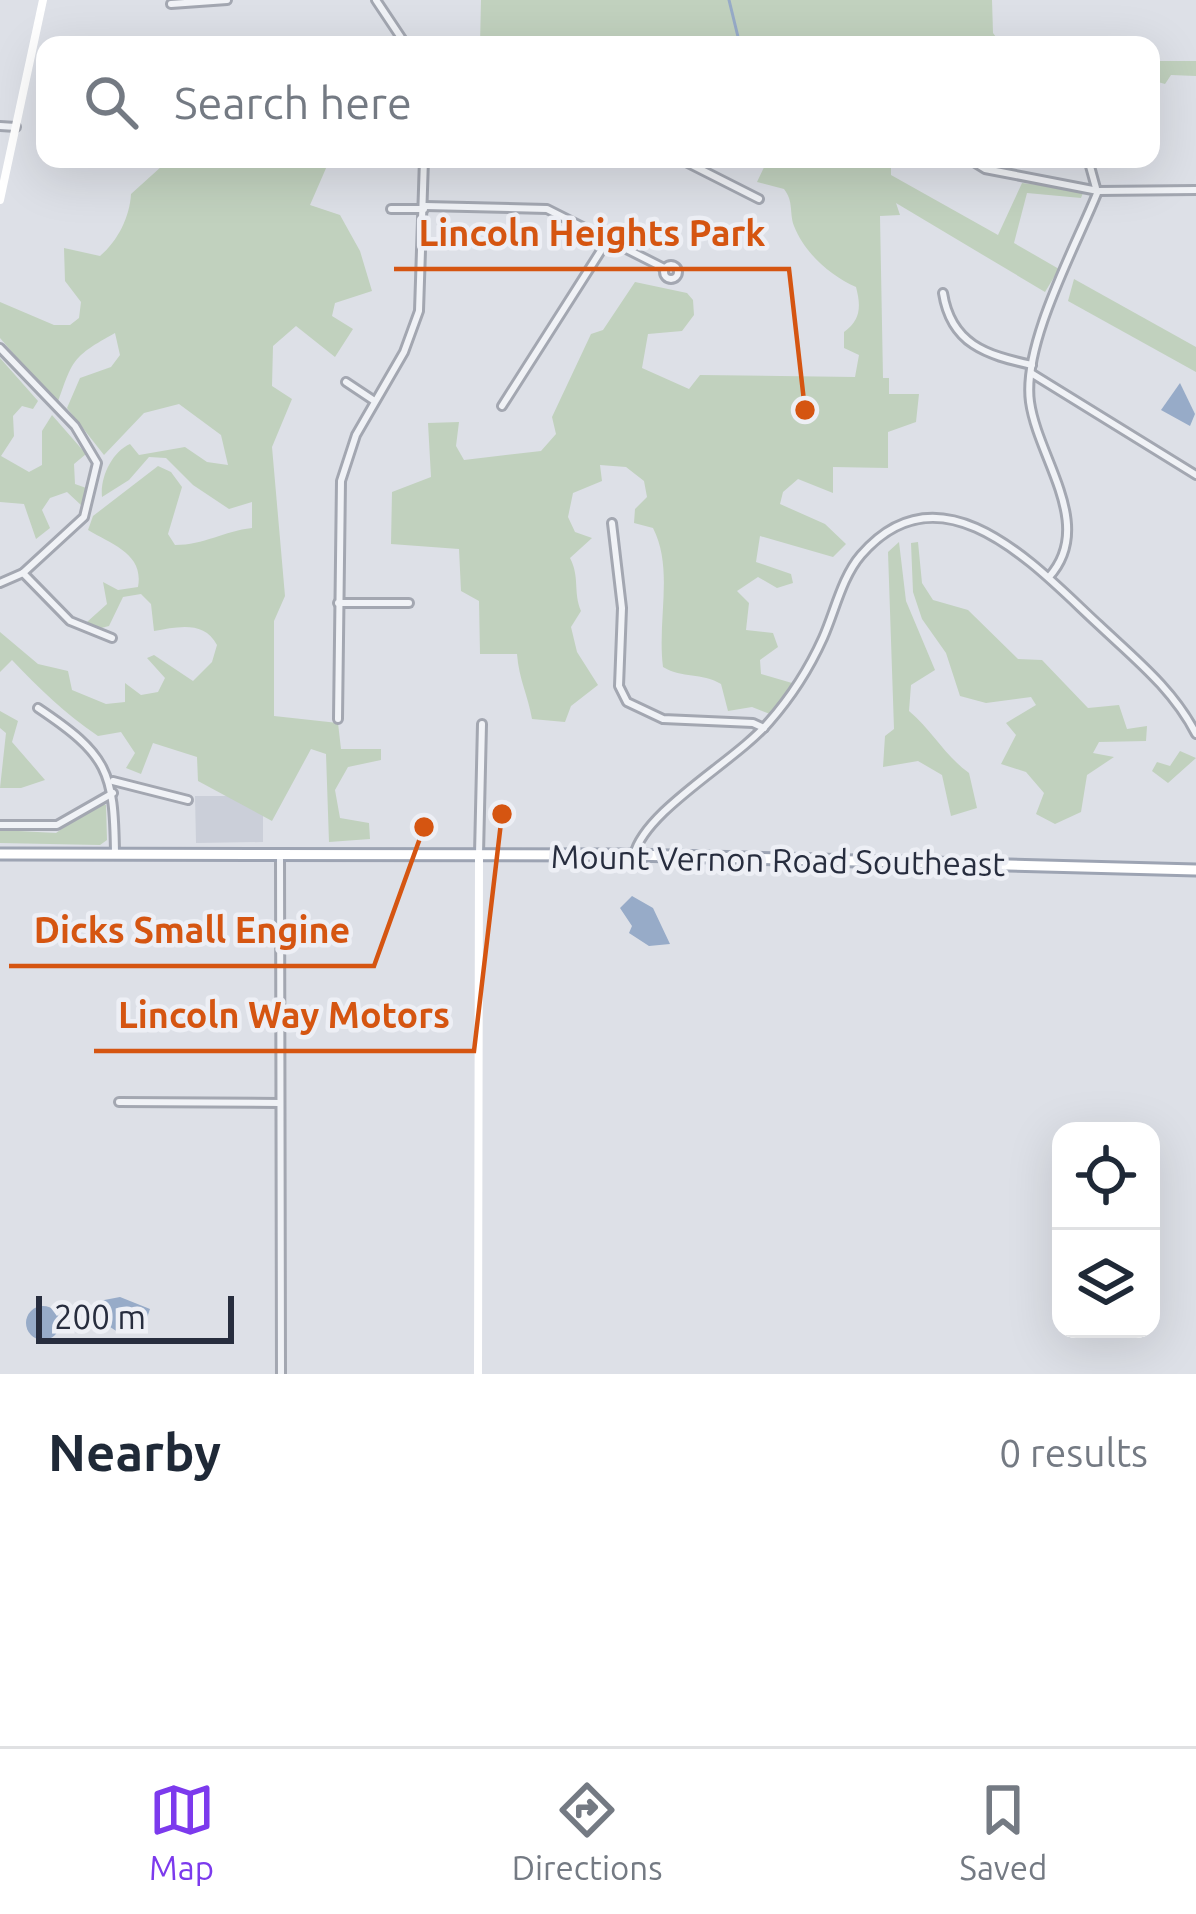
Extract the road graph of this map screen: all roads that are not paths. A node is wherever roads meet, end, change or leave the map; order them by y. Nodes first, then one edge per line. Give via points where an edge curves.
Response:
1 (43, 0) edge
2 (226, 0) edge
3 (376, 0) edge
4 (171, 4) dead end
5 (400, 36) edge
6 (0, 126) edge
7 (16, 127) junction
8 (424, 168) edge
9 (698, 168) edge
10 (984, 168) edge
11 (1089, 168) edge
12 (1098, 190) junction
13 (1196, 190) edge
14 (759, 199) dead end
15 (0, 200) edge
16 (424, 207) junction
17 (392, 209) dead end
18 (609, 238) junction
19 (664, 268) dead end
20 (943, 293) dead end
21 (0, 348) edge
22 (1032, 369) junction
23 (346, 382) dead end
24 (374, 400) junction
25 (502, 406) dead end
26 (1196, 475) edge
27 (612, 524) dead end
28 (23, 573) junction
29 (1048, 578) junction
30 (0, 583) edge
31 (338, 603) junction
32 (410, 603) dead end
33 (112, 638) dead end
34 (38, 708) dead end
35 (338, 719) dead end
36 (482, 724) dead end
37 (764, 728) junction
38 (1196, 734) edge
39 (112, 781) junction
40 (113, 793) junction
41 (188, 800) dead end
42 (0, 825) edge
43 (0, 854) edge
44 (115, 854) junction
45 (280, 854) junction
46 (479, 854) junction
47 (634, 855) junction
48 (1196, 870) edge
49 (119, 1102) dead end
50 (280, 1103) junction
51 (281, 1374) edge
52 (478, 1374) edge

1 - 7 street
2 - 4 street
3 - 5 street
6 - 7 street
7 - 15 street
8 - 16 street
9 - 14 street
10 - 12 street
11 - 12 street
12 - 13 street
12 - 22 street
16 - 17 street
16 - 18 street via 547,209
16 - 24 street via 419,311
18 - 19 street
18 - 25 street
20 - 22 street via 946,315 973,347
21 - 28 street via 83,436 97,463 84,517
22 - 26 street
22 - 29 street via 1034,421 1068,525 1066,554
23 - 24 street
24 - 31 street via 341,481
27 - 37 street via 627,702 662,719
28 - 30 street
28 - 33 street via 70,621
29 - 37 street via 1010,542 970,524 927,521 888,533 860,556 807,671
29 - 38 street via 1172,694
31 - 32 street
31 - 35 street
34 - 39 street via 89,745
36 - 46 street
37 - 47 street via 647,829
39 - 40 street
39 - 41 street
40 - 42 street via 57,826
40 - 44 street
43 - 44 main road, Mount Vernon Road Southeast
44 - 45 main road, Mount Vernon Road Southeast
45 - 46 main road, Mount Vernon Road Southeast
45 - 50 street
46 - 47 main road, Mount Vernon Road Southeast
46 - 52 street
47 - 48 main road, Mount Vernon Road Southeast
49 - 50 street
50 - 51 street

